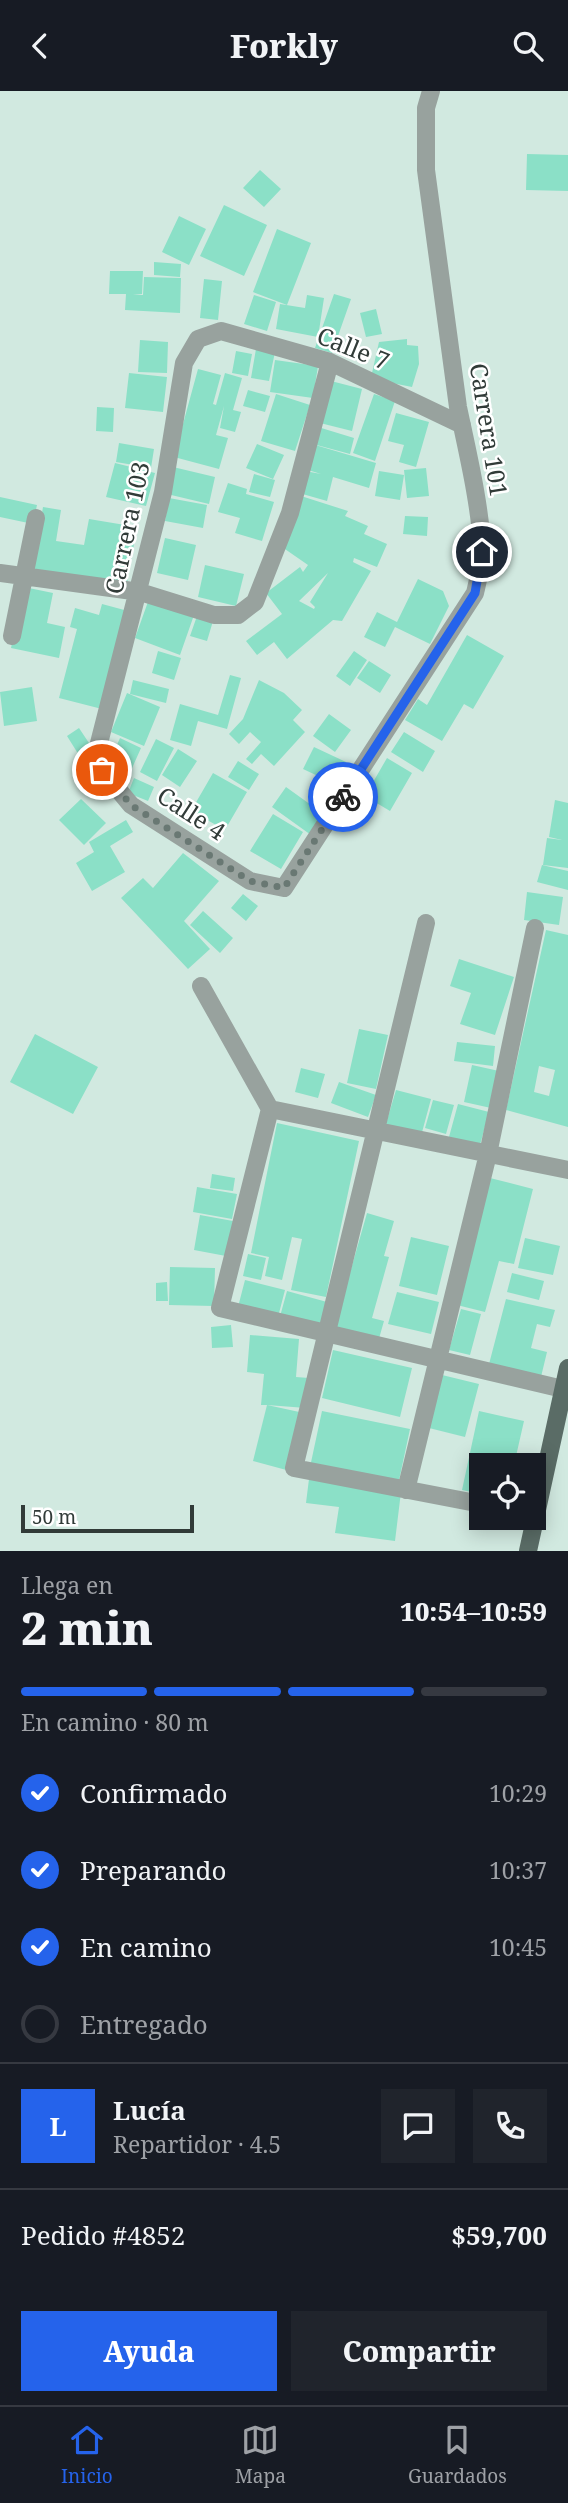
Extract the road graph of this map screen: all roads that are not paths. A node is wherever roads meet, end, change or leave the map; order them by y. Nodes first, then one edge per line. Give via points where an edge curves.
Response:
1 (431, 91) edge
2 (221, 331) joint
3 (330, 362) junction
4 (462, 425) junction
5 (37, 518) dead end
6 (0, 573) edge
7 (25, 579) junction
8 (140, 592) junction
9 (12, 636) dead end
10 (97, 751) joint
11 (284, 888) joint
12 (426, 923) dead end
13 (535, 928) dead end
14 (201, 986) dead end
15 (270, 1109) junction
16 (376, 1131) junction
17 (488, 1154) junction
18 (568, 1170) edge
19 (327, 1333) junction
20 (438, 1359) junction
21 (568, 1369) edge
22 (564, 1389) junction
23 (546, 1467) edge
24 (407, 1490) junction
25 (469, 1502) edge
26 (532, 1530) edge
27 (528, 1551) edge

1 - 4 street, Carrera 101 via 426,108 426,170
2 - 3 street, Calle 7
2 - 8 street, Carrera 103 via 198,339 184,363 163,492
3 - 4 street, Calle 7
3 - 8 street via 290,513 255,601 238,615 214,615
4 - 11 street, Carrera 101 via 482,552 475,593
5 - 7 street
6 - 7 street
7 - 8 street
7 - 9 street
8 - 10 street, Carrera 103
10 - 11 street, Calle 4 via 102,770 131,805 250,881
12 - 16 street
13 - 17 street
14 - 15 street
15 - 16 street
15 - 19 street via 220,1308
16 - 17 street
16 - 19 street
17 - 18 street
17 - 20 street
19 - 20 street
19 - 24 street via 294,1468
20 - 22 street
20 - 24 street
21 - 22 main road
22 - 23 main road
24 - 25 street
26 - 27 main road

